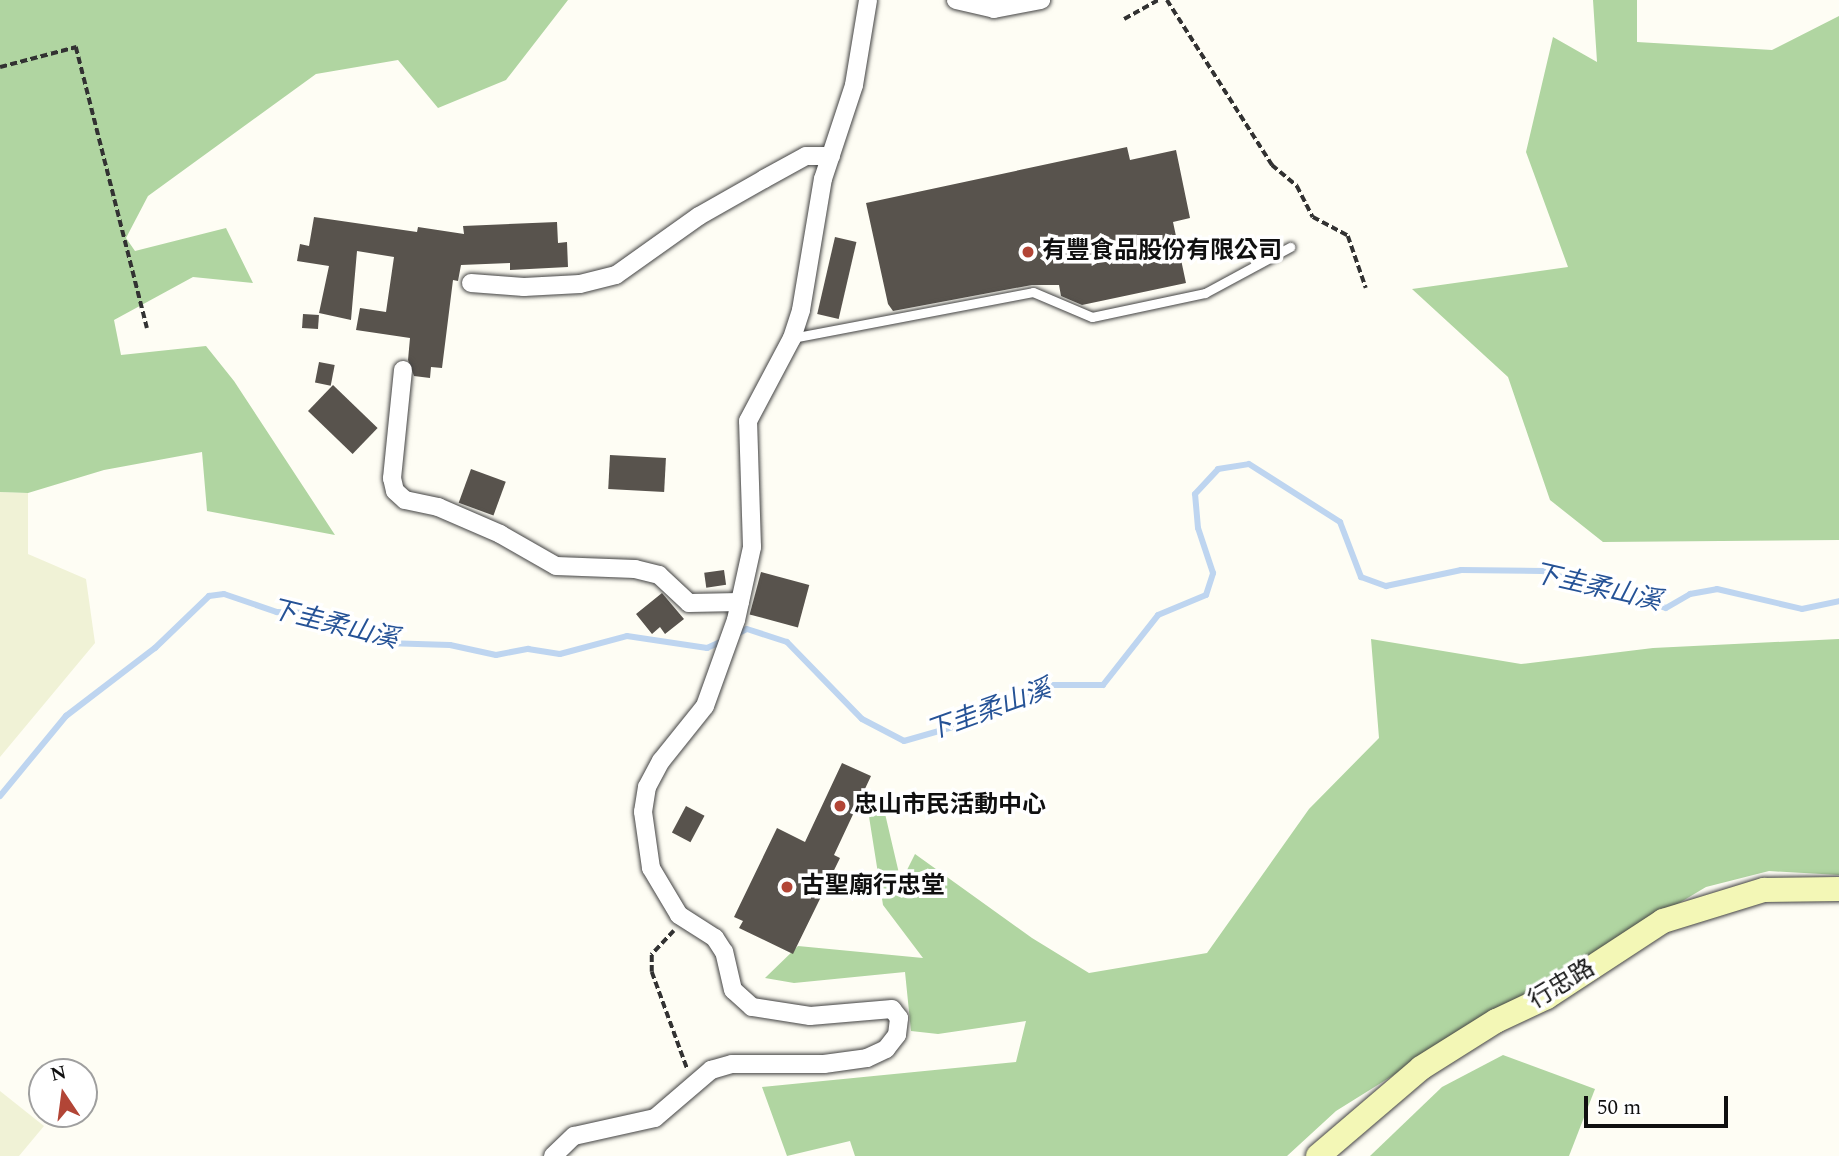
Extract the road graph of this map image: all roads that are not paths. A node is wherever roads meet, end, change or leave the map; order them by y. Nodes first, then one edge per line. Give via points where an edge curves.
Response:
1 (868, 0) edge
2 (956, 0) edge
3 (1041, 0) edge
4 (831, 156) junction
5 (1290, 247) dead end
6 (471, 283) dead end
7 (792, 338) junction
8 (403, 370) dead end
9 (738, 611) junction
10 (1839, 890) edge
11 (554, 1156) edge
12 (1318, 1156) edge

1 - 4 street via 860,61
2 - 3 street via 994,9
4 - 6 street via 806,156 774,173 699,216 616,275 566,285
4 - 7 street
5 - 7 lane via 1205,293 1092,317 1033,292
7 - 9 street via 748,421 751,547
8 - 9 street via 392,478 395,491 405,500 450,512 556,566 635,569 659,575 689,603
9 - 11 street via 705,706 660,761 647,787 643,812 651,868 685,919 716,939 733,990 752,1007 810,1016 892,1009 900,1018 897,1035 886,1049 867,1058 824,1064 732,1064 711,1070 655,1118 574,1136
10 - 12 street, 行忠路 via 1764,890 1663,921 1547,997 1496,1021 1422,1069

